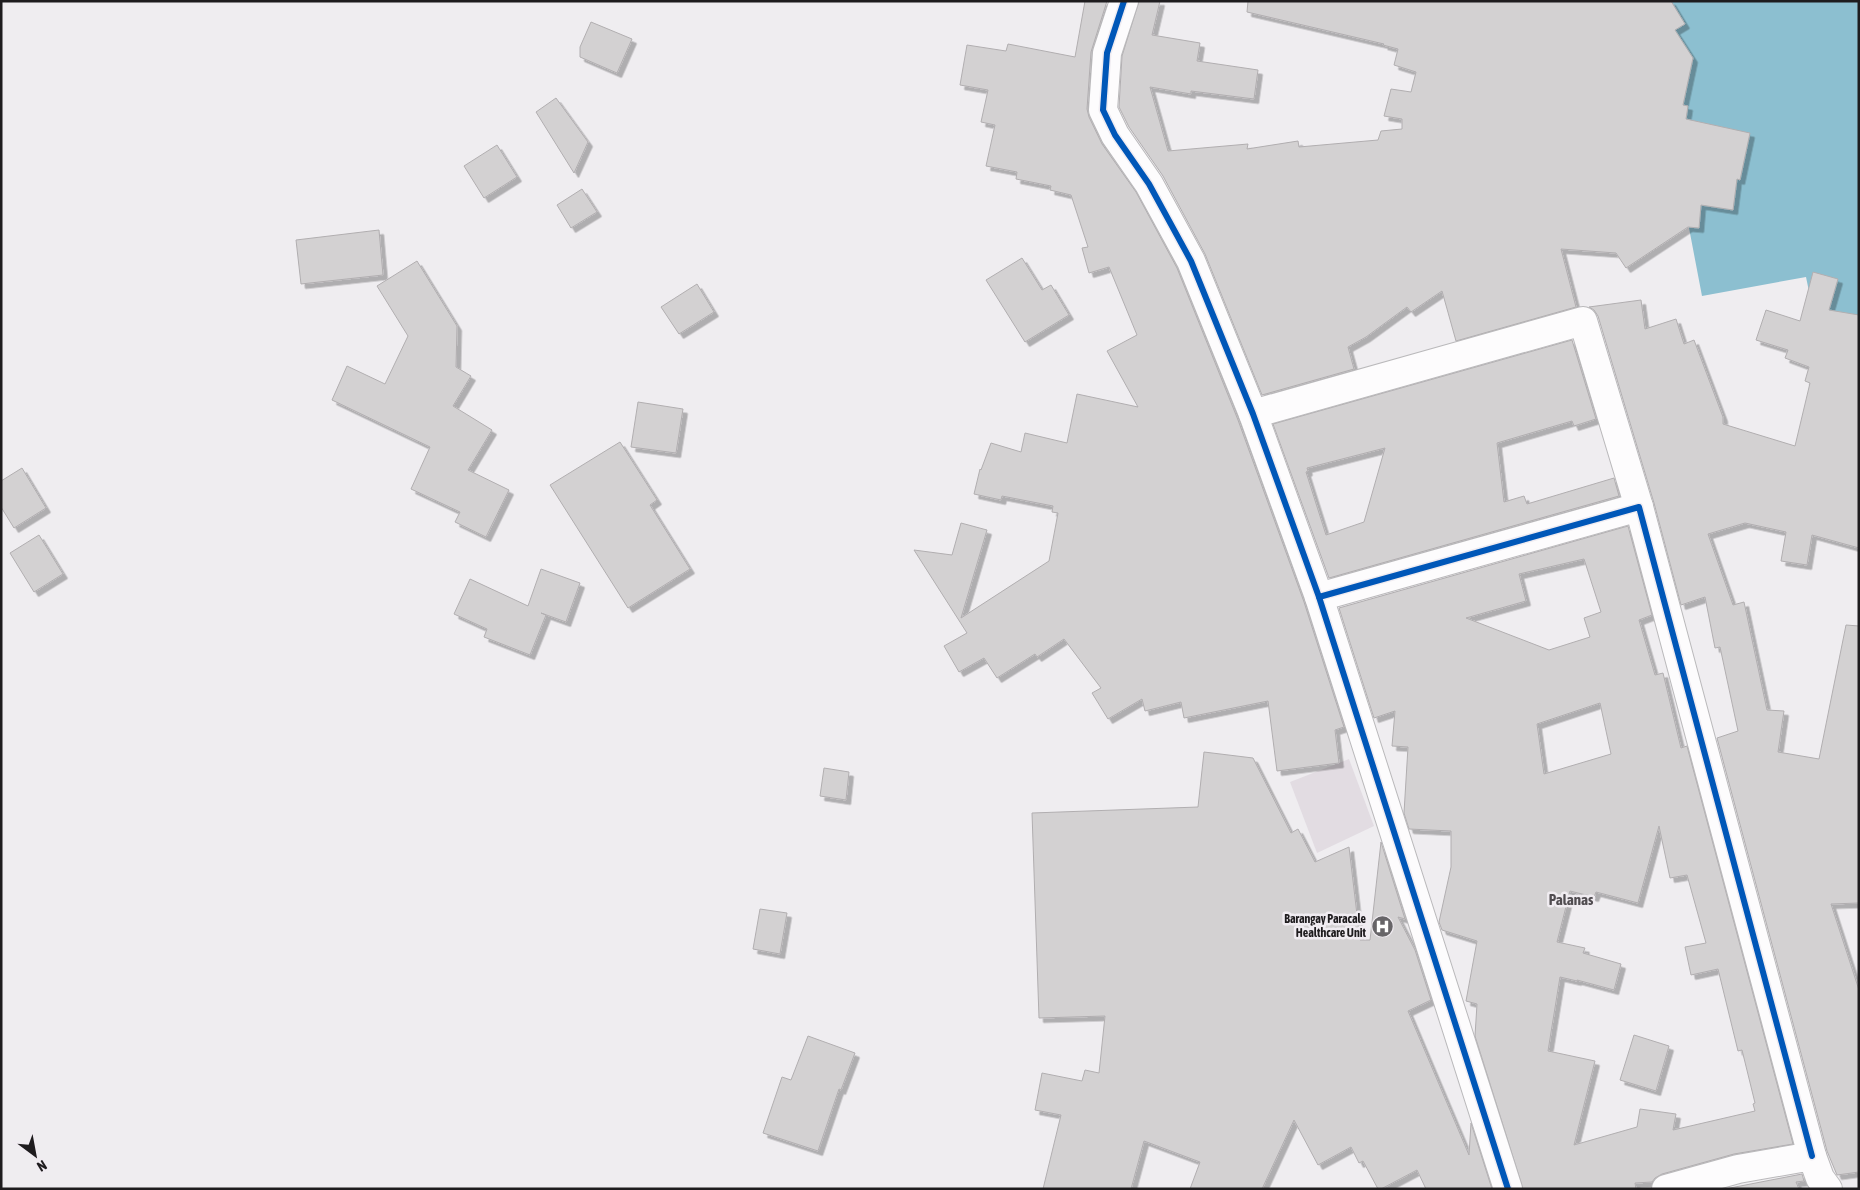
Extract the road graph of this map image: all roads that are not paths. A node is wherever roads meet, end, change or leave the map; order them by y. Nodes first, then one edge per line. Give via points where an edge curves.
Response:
1 (1124, 1) edge
2 (1253, 414) junction
3 (1639, 507) junction
4 (1319, 597) junction
5 (1812, 1156) junction
6 (1508, 1189) edge
7 (1666, 1189) edge
8 (1828, 1189) edge

1 - 2 street via 1107,53 1103,110 1191,261
2 - 3 street via 1583,321
2 - 4 street
3 - 4 street
3 - 5 street
4 - 6 street
5 - 7 street via 1738,1170
5 - 8 street

